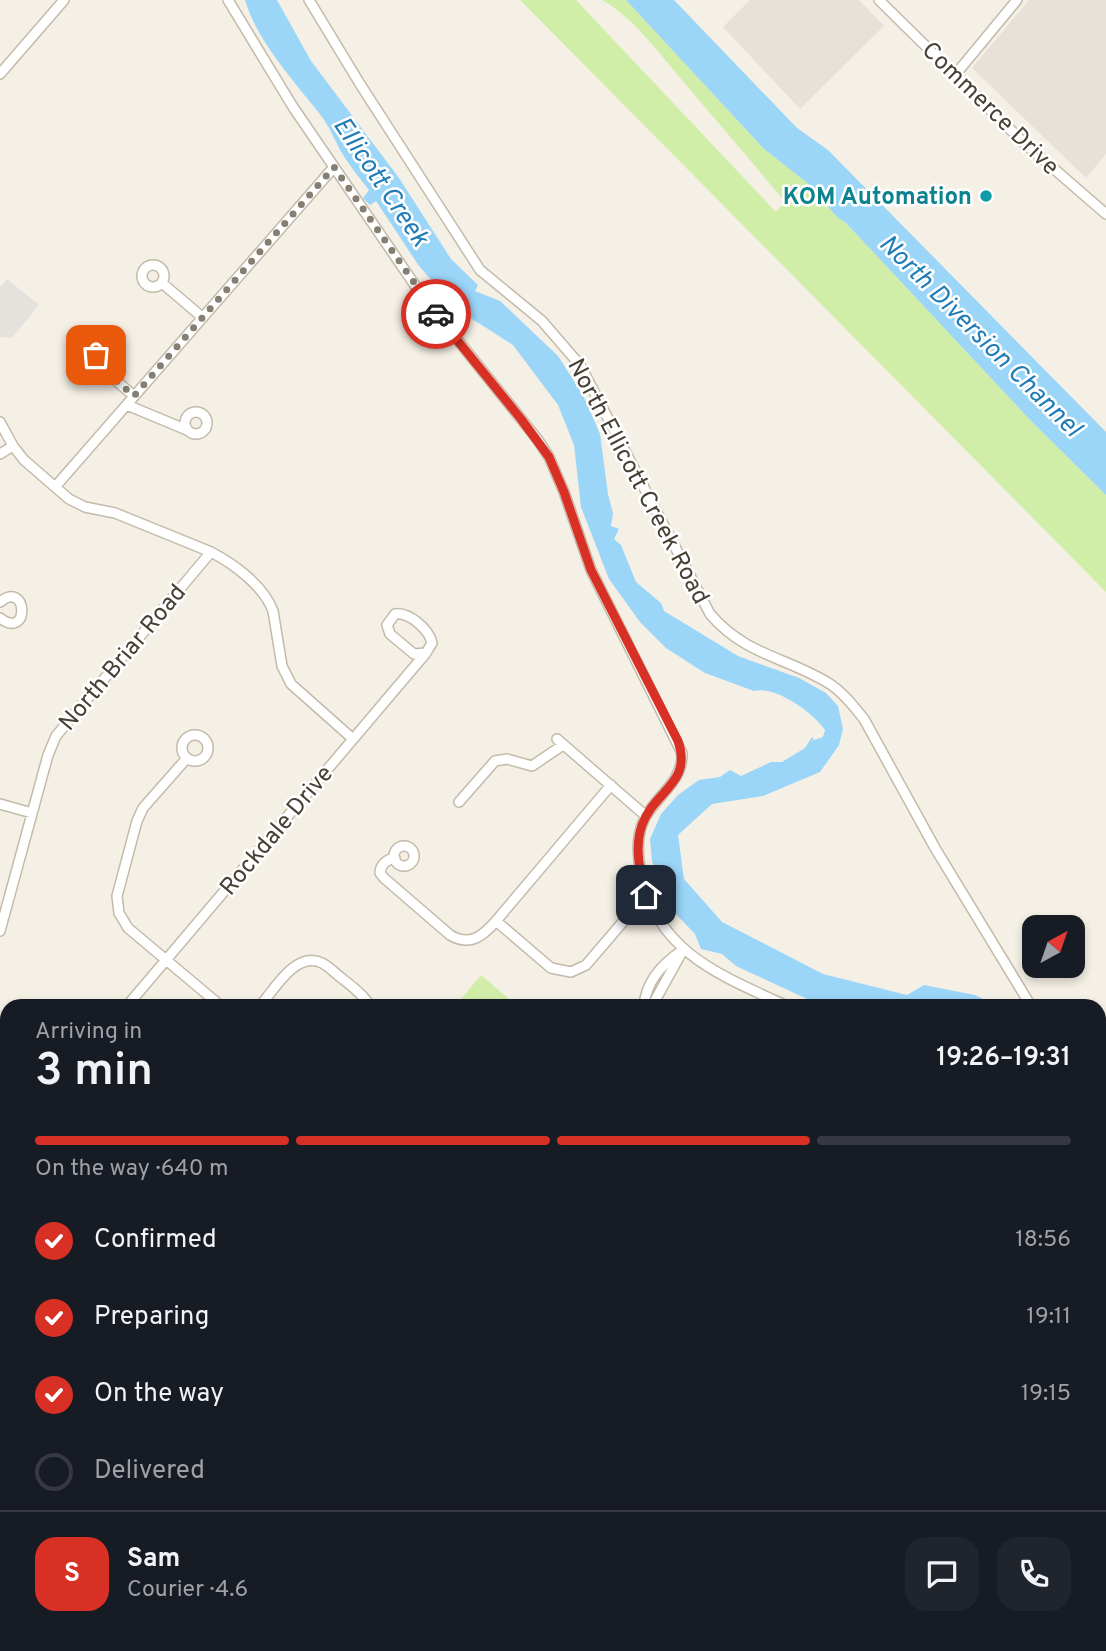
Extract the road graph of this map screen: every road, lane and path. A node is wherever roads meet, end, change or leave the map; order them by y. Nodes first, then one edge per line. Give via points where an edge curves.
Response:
1 (64, 0) edge
2 (228, 0) edge
3 (309, 0) edge
4 (878, 0) edge
5 (1017, 0) edge
6 (0, 74) edge
7 (955, 75) junction
8 (334, 167) junction
9 (1106, 214) edge
10 (162, 283) dead end
11 (202, 317) junction
12 (93, 361) dead end
13 (134, 396) junction
14 (127, 405) junction
15 (0, 422) edge
16 (187, 430) dead end
17 (13, 446) junction
18 (0, 454) edge
19 (55, 487) junction
20 (211, 552) junction
21 (0, 602) edge
22 (1, 620) edge
23 (426, 653) junction
24 (353, 739) junction
25 (187, 758) dead end
26 (611, 785) junction
27 (459, 802) dead end
28 (0, 804) edge
29 (32, 813) junction
30 (646, 816) junction
31 (395, 858) dead end
32 (646, 895) junction
33 (496, 921) junction
34 (0, 931) edge
35 (683, 950) junction
36 (166, 960) junction
37 (133, 999) edge
38 (213, 999) edge
39 (266, 999) edge
40 (365, 999) edge
41 (646, 999) edge
42 (656, 999) edge
43 (772, 999) edge
44 (1027, 999) edge

1 - 6 street
2 - 8 street
3 - 44 street, North Ellicott Creek Road via 480,270 549,328 580,365 710,614 740,642 809,672 850,701
4 - 7 street, Commerce Drive
5 - 7 street
7 - 9 street, Commerce Drive
8 - 11 street
8 - 30 street via 447,328 538,440 558,475 591,570 682,753 680,772
10 - 11 street
11 - 13 street
12 - 13 street
13 - 14 street
14 - 16 street
14 - 19 street
15 - 17 street
17 - 18 street
17 - 19 street
19 - 20 street via 77,504 115,513
20 - 24 street via 264,594 273,611 282,666 291,684
20 - 29 street, North Briar Road via 56,736
21 - 22 street via 13,597 23,608 15,623
23 - 23 street via 414,654 390,634 387,625 391,617 404,614 429,635 432,643
23 - 24 street, Rockdale Drive
24 - 36 street, Rockdale Drive
25 - 36 street via 141,812 117,896 123,921
26 - 27 street via 560,742 531,766 507,759 495,761
26 - 30 street
26 - 33 street
28 - 29 street
29 - 34 street, North Briar Road
30 - 32 street via 638,850
31 - 33 street via 381,868 381,875 450,935 478,939
32 - 33 street via 586,965 572,972 551,968
32 - 35 street
35 - 41 street via 657,972
35 - 42 street
35 - 43 street via 711,971
36 - 37 street, Rockdale Drive
36 - 38 street
39 - 40 street via 294,967 313,960

